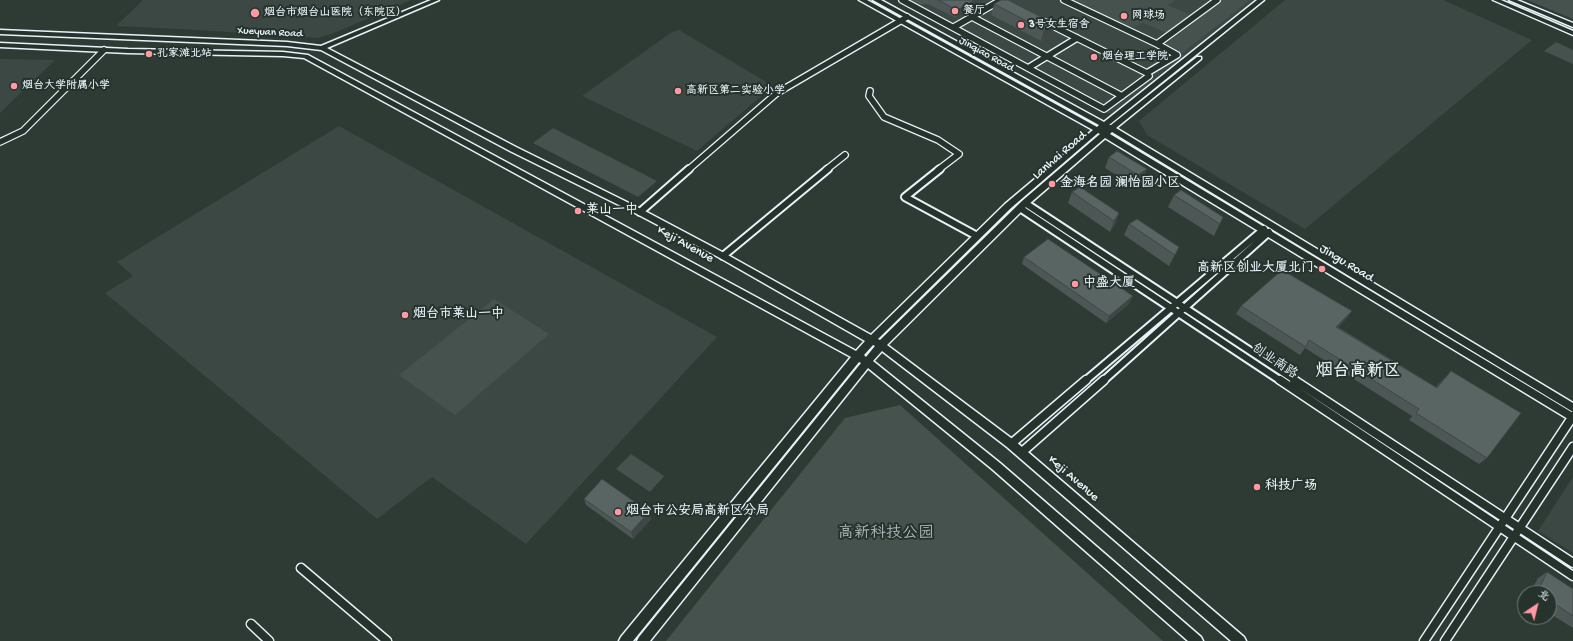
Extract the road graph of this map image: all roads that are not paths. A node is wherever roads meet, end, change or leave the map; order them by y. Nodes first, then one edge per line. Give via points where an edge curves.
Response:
1 (436, 0) edge
2 (862, 0) edge
3 (876, 0) edge
4 (902, 0) edge
5 (1001, 0) edge
6 (1064, 0) edge
7 (1217, 0) edge
8 (1261, 0) edge
9 (1269, 0) edge
10 (1496, 0) edge
11 (1512, 0) edge
12 (1008, 4) edge
13 (972, 16) junction
14 (904, 19) junction
15 (1042, 21) edge
16 (1573, 25) edge
17 (954, 27) junction
18 (0, 32) edge
19 (1573, 32) edge
20 (1077, 38) junction
21 (1157, 44) junction
22 (0, 45) edge
23 (322, 48) junction
24 (104, 50) junction
25 (306, 56) junction
26 (1028, 68) junction
27 (1147, 73) junction
28 (870, 91) dead end
29 (1122, 96) junction
30 (1105, 130) junction
31 (0, 142) edge
32 (513, 148) junction
33 (845, 155) dead end
34 (498, 160) junction
35 (1023, 206) junction
36 (640, 212) junction
37 (1266, 231) junction
38 (977, 236) junction
39 (723, 256) junction
40 (1175, 306) junction
41 (1183, 311) junction
42 (877, 342) junction
43 (858, 356) junction
44 (868, 362) junction
45 (1573, 408) edge
46 (1573, 417) edge
47 (1011, 444) junction
48 (1573, 447) edge
49 (1021, 453) junction
50 (1505, 518) junction
51 (1500, 528) junction
52 (1519, 528) junction
53 (1513, 536) junction
54 (1573, 562) edge
55 (301, 568) dead end
56 (1573, 576) edge
57 (252, 624) dead end
58 (269, 641) edge
59 (388, 641) edge
60 (625, 641) edge
61 (643, 641) edge
62 (1197, 641) edge
63 (1240, 641) edge
64 (1424, 641) edge
65 (1445, 641) edge

1 - 23 street
2 - 14 street, Jinqiao Road
3 - 14 street, Jinqiao Road
4 - 17 street
5 - 12 street
5 - 13 street
6 - 21 street
7 - 21 street
8 - 30 street, Lanhai Road
9 - 30 street, Lanhai Road
10 - 19 street
11 - 16 street
13 - 17 street
13 - 29 street
14 - 30 street, Jinqiao Road
14 - 36 street via 777,93
15 - 20 street
17 - 26 street
18 - 23 street, Xueyuan Road via 279,43
20 - 26 street
20 - 27 street
21 - 27 street via 1177,55
22 - 24 street, Xueyuan Road
23 - 25 street
23 - 32 street, Xueyuan Road
24 - 25 street, Xueyuan Road
24 - 31 street via 23,131
25 - 34 street, Xueyuan Road
26 - 29 street via 1104,109
27 - 29 street via 1149,76
28 - 38 street via 869,96 884,117 938,140 959,154 905,197
30 - 35 street, Lanhai Road
30 - 37 street, Jingu Road
30 - 38 street, Lanhai Road via 1008,206
30 - 45 street, Jingu Road
32 - 34 street
32 - 36 street, Keji Avenue
33 - 39 street
34 - 43 street, Keji Avenue
35 - 40 street, 创业南路
35 - 42 street, Lanhai Road
36 - 39 street, Keji Avenue
37 - 40 street
37 - 41 street
37 - 46 street, Jingu Road
38 - 42 street, Lanhai Road
39 - 42 street, Keji Avenue
40 - 41 street, 创业南路
40 - 47 street
41 - 49 street
41 - 50 street, 创业南路
41 - 51 street, 创业南路
42 - 43 street
42 - 44 street
42 - 47 street, Keji Avenue
43 - 44 street, Keji Avenue
43 - 60 street
44 - 61 street
44 - 62 street via 996,466
46 - 50 street
47 - 49 street, Keji Avenue
48 - 52 street
49 - 63 street, Keji Avenue
50 - 51 street
50 - 52 street, 创业南路
51 - 53 street, 创业南路
51 - 64 street
52 - 53 street
52 - 54 street, 创业南路
53 - 56 street, 创业南路
53 - 65 street
55 - 59 street
57 - 58 street

